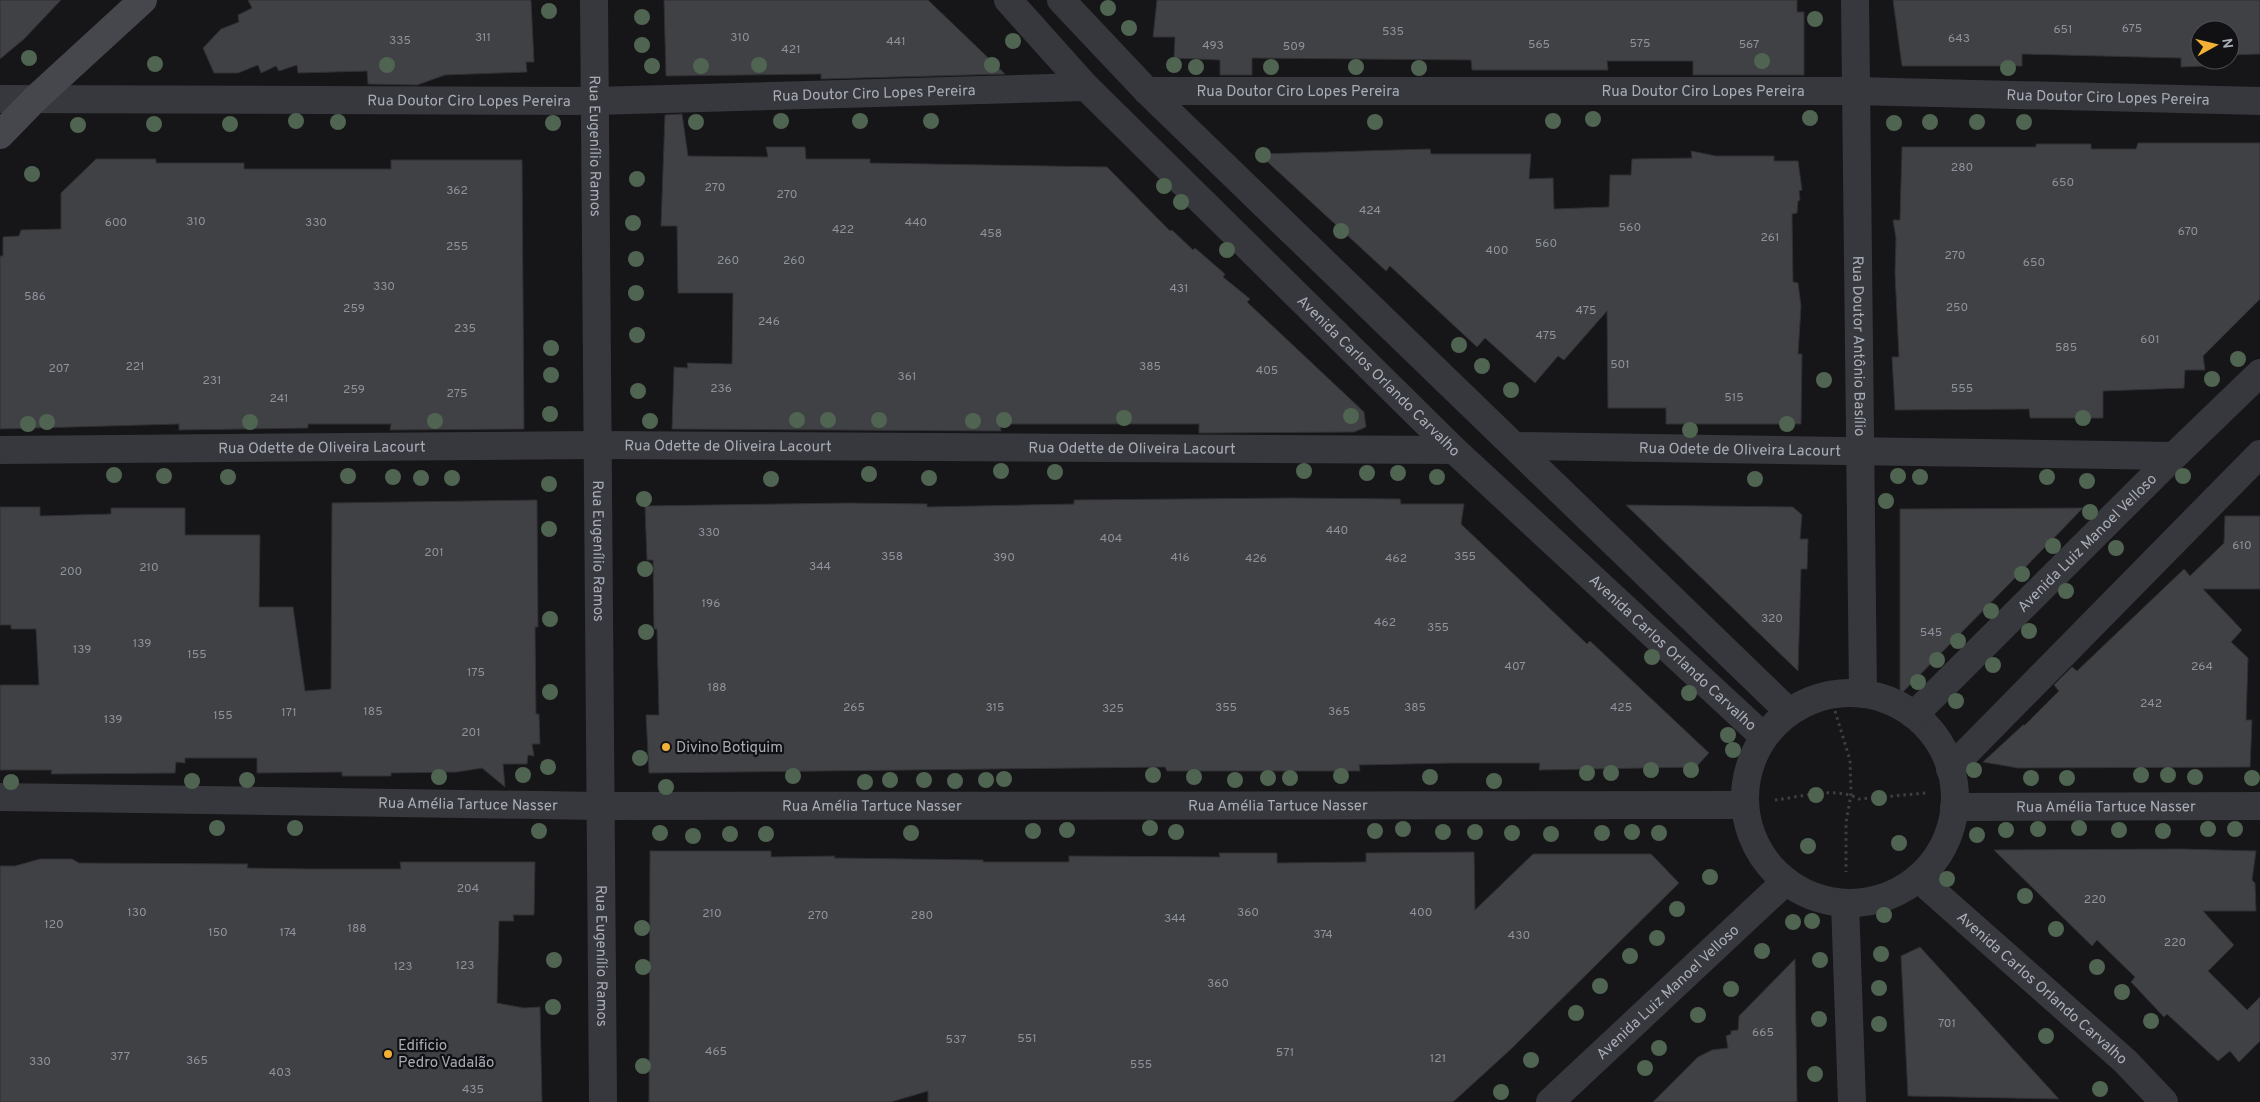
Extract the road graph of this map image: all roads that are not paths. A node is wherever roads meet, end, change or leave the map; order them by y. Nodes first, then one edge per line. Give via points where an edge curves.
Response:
1 (143, 0) edge
2 (594, 0) edge
3 (1008, 0) edge
4 (1061, 0) edge
5 (1855, 0) edge
6 (1086, 86) junction
7 (1147, 91) junction
8 (1856, 91) junction
9 (0, 99) edge
10 (35, 99) junction
11 (594, 100) junction
12 (2260, 101) edge
13 (0, 135) edge
14 (2260, 374) edge
15 (597, 445) junction
16 (1516, 446) junction
17 (0, 450) edge
18 (1454, 450) junction
19 (1861, 450) junction
20 (2174, 456) junction
21 (2255, 465) edge
22 (1862, 693) junction
23 (1788, 712) junction
24 (1914, 715) junction
25 (1764, 737) junction
26 (1953, 788) junction
27 (0, 797) edge
28 (1745, 805) junction
29 (600, 806) junction
30 (2260, 806) edge
31 (1918, 878) junction
32 (1786, 881) junction
33 (1845, 903) junction
34 (602, 1102) edge
35 (1550, 1102) edge
36 (1852, 1102) edge
37 (2164, 1102) edge

1 - 10 street
2 - 11 street, Rua Eugenílio Ramos
3 - 6 street, Avenida Carlos Orlando Carvalho
4 - 7 street
5 - 8 street, Rua Doutor Antônio Basílio
6 - 11 street, Rua Doutor Ciro Lopes Pereira
6 - 18 street, Avenida Carlos Orlando Carvalho
7 - 8 street, Rua Doutor Ciro Lopes Pereira
7 - 16 street
8 - 12 street, Rua Doutor Ciro Lopes Pereira
8 - 19 street, Rua Doutor Antônio Basílio
9 - 10 street, Rua Doutor Ciro Lopes Pereira
10 - 11 street, Rua Doutor Ciro Lopes Pereira
10 - 13 street
11 - 15 street, Rua Eugenílio Ramos
14 - 20 street, Avenida Luiz Manoel Velloso
15 - 17 street, Rua Odette de Oliveira Lacourt
15 - 18 street, Rua Odette de Oliveira Lacourt
15 - 29 street, Rua Eugenílio Ramos
16 - 19 street, Rua Odete de Oliveira Lacourt
16 - 23 street
18 - 25 street, Avenida Carlos Orlando Carvalho
19 - 20 street, Rua Odete de Oliveira Lacourt
19 - 22 street, Rua Doutor Antônio Basílio
20 - 24 street, Avenida Luiz Manoel Velloso
21 - 26 street
22 - 23 street via 1830,694 1808,700
22 - 24 street via 1890,700
23 - 25 street
24 - 26 street via 1937,739
25 - 28 street via 1748,769
26 - 30 street, Rua Amélia Tartuce Nasser
26 - 31 street via 1948,833 1936,858
27 - 29 street, Rua Amélia Tartuce Nasser
28 - 29 street, Rua Amélia Tartuce Nasser
28 - 32 street via 1751,833 1765,860
29 - 34 street, Rua Eugenílio Ramos
31 - 33 street via 1884,897
31 - 37 street, Avenida Carlos Orlando Carvalho via 2125,1061
32 - 33 street via 1814,897
32 - 35 street, Avenida Luiz Manoel Velloso
33 - 36 street

